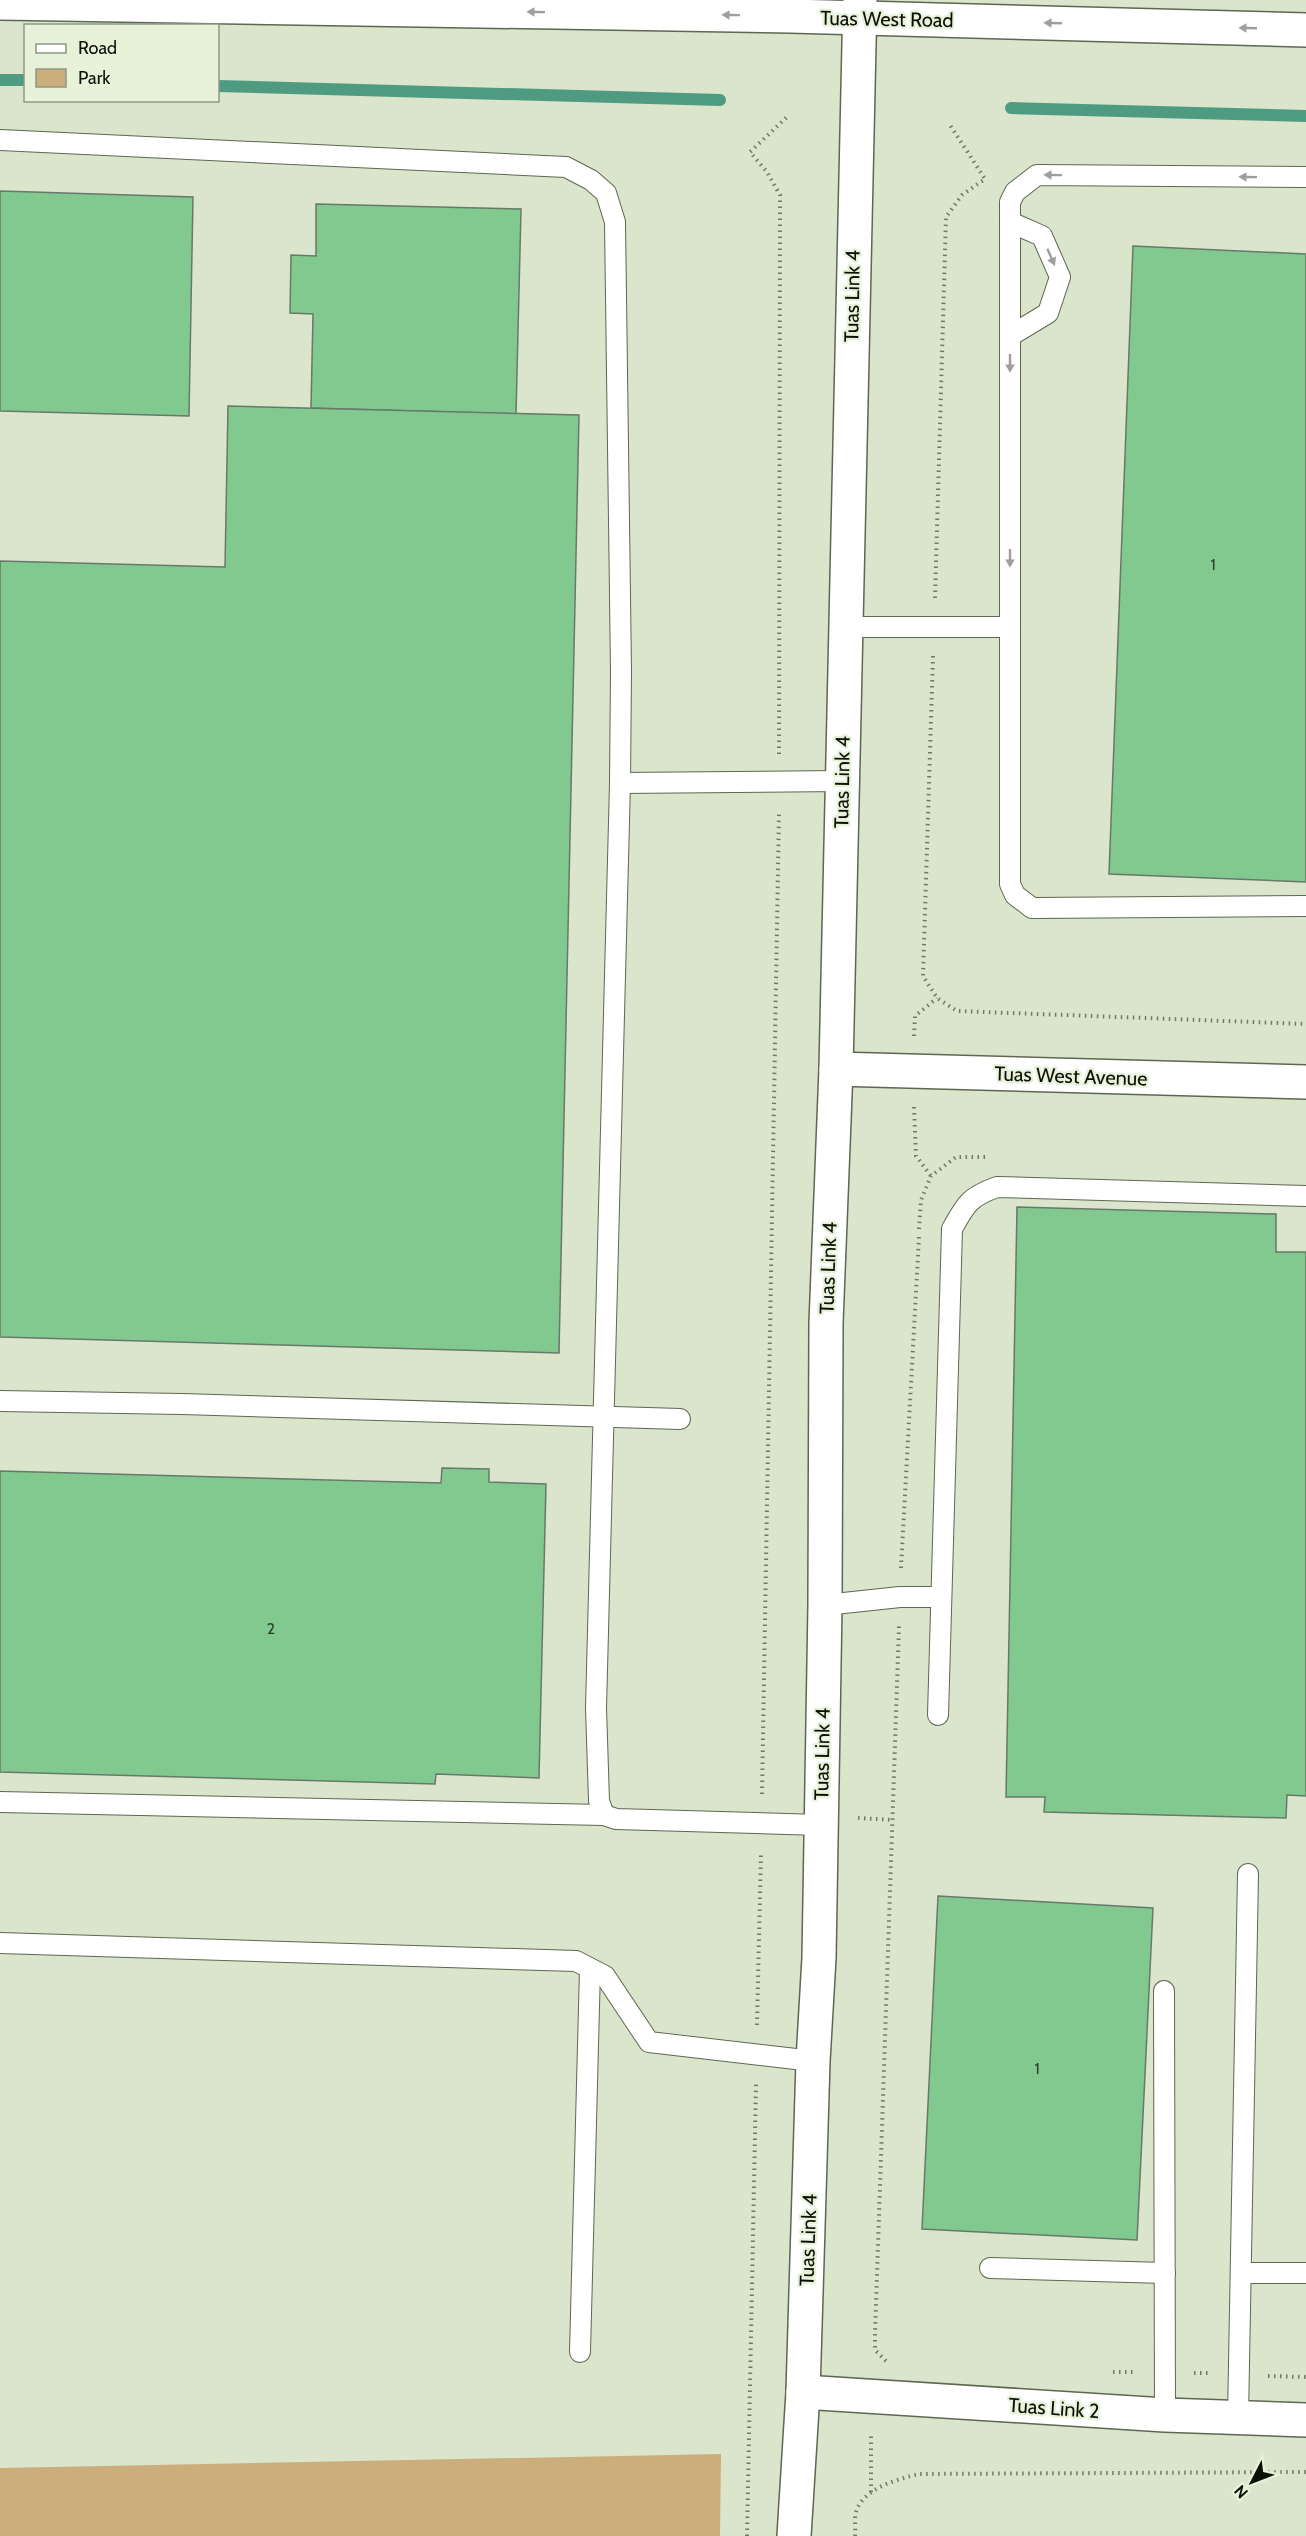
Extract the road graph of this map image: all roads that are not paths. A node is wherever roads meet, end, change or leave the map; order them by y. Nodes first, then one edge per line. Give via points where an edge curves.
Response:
1 (0, 3) edge
2 (859, 9) edge
3 (1306, 30) edge
4 (0, 140) edge
5 (1306, 177) edge
6 (1010, 222) junction
7 (1010, 336) junction
8 (844, 627) junction
9 (1010, 627) junction
10 (842, 781) junction
11 (620, 783) junction
12 (1306, 906) edge
13 (836, 1070) junction
14 (1306, 1082) edge
15 (1306, 1196) edge
16 (0, 1401) edge
17 (606, 1418) junction
18 (680, 1419) dead end
19 (941, 1597) junction
20 (825, 1605) junction
21 (938, 1715) dead end
22 (0, 1802) edge
23 (604, 1815) junction
24 (820, 1826) junction
25 (1248, 1874) dead end
26 (0, 1943) edge
27 (590, 1970) junction
28 (1164, 1991) dead end
29 (813, 2061) junction
30 (990, 2268) dead end
31 (1165, 2273) junction
32 (1241, 2273) junction
33 (1306, 2273) edge
34 (580, 2352) dead end
35 (803, 2392) junction
36 (1166, 2415) junction
37 (1239, 2418) junction
38 (1306, 2420) edge
39 (794, 2536) edge

2 -> 1 street, Tuas West Road
3 -> 2 street, Tuas West Road
2 - 8 street, Tuas Link 4
4 - 11 lane via 567,167 606,193 615,222
5 -> 6 lane via 1037,175 1015,192 1010,202
6 - 7 lane
6 -> 7 lane via 1042,236 1060,277 1048,313
7 -> 9 lane
8 - 9 lane
8 - 10 street, Tuas Link 4
9 - 12 lane via 1010,884 1024,904 1032,908
10 - 11 lane
10 - 13 street, Tuas Link 4
11 - 17 lane
13 - 14 street, Tuas West Avenue
13 - 20 street, Tuas Link 4 via 826,1323
15 - 19 lane via 997,1187 977,1194 965,1207 952,1229
16 - 17 lane
17 - 18 lane
17 - 23 lane via 596,1708 599,1801
19 - 20 lane
19 - 21 lane
20 - 24 street, Tuas Link 4
22 - 23 lane
23 - 24 lane via 615,1819
24 - 29 street, Tuas Link 4
25 - 32 lane
26 - 27 lane via 576,1961
27 - 29 lane via 605,1976 649,2042
27 - 34 lane
28 - 31 lane
29 - 35 street, Tuas Link 4
30 - 31 lane
31 - 36 lane
32 - 33 lane
32 - 37 lane
35 - 36 street, Tuas Link 2
35 - 39 street, Tuas Link 4
36 - 37 street, Tuas Link 2
37 - 38 street, Tuas Link 2

